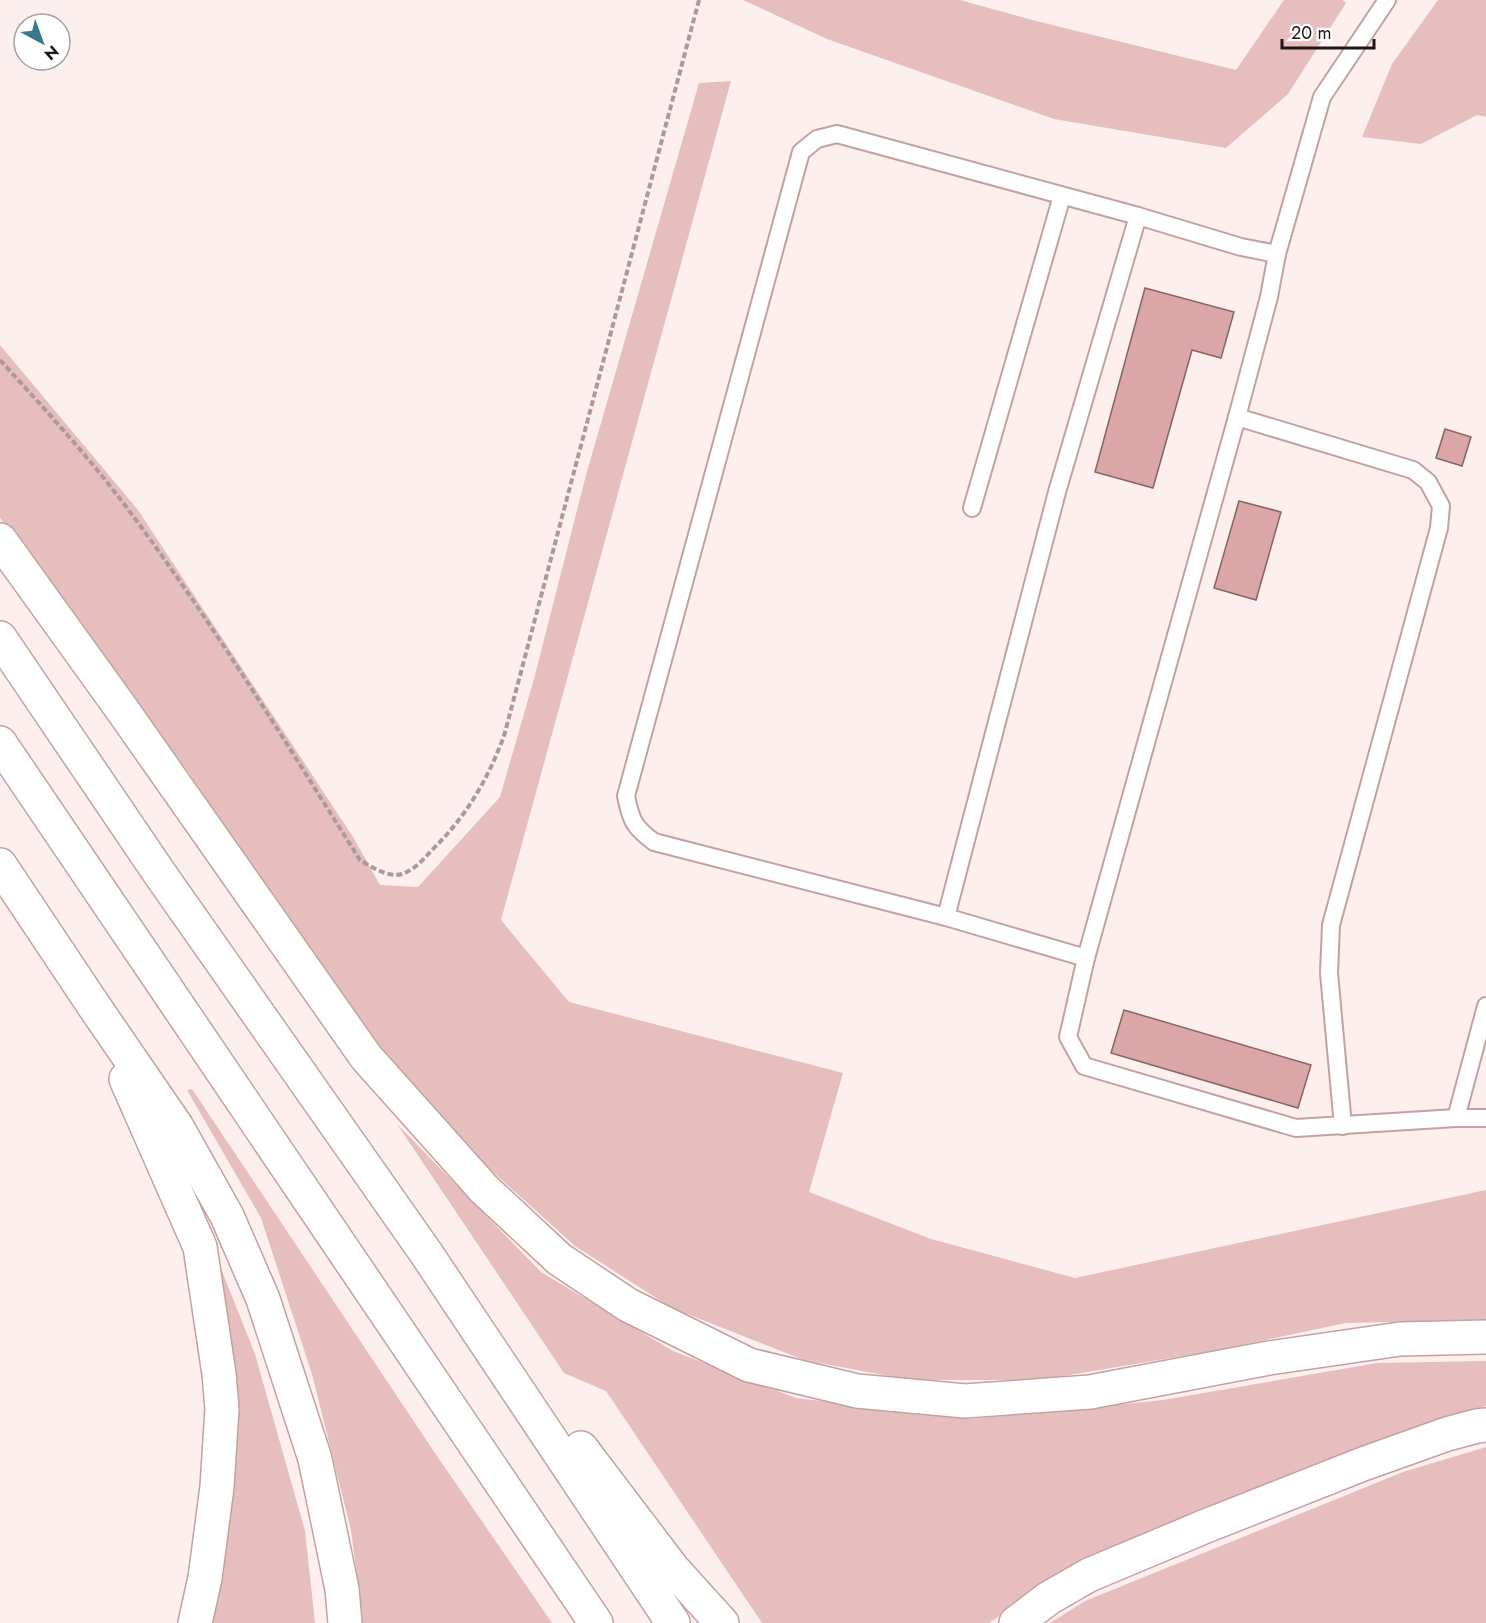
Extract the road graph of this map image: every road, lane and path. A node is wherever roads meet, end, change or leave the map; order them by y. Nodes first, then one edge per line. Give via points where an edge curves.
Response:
1 (699, 0) edge
2 (1387, 0) edge
3 (1062, 196) junction
4 (1138, 216) junction
5 (1277, 254) junction
6 (0, 360) edge
7 (1237, 417) junction
8 (972, 508) dead end
9 (0, 540) edge
10 (0, 638) edge
11 (0, 744) edge
12 (0, 866) edge
13 (946, 917) junction
14 (1086, 958) junction
15 (94, 1006) junction
16 (1486, 1006) edge
17 (1456, 1118) junction
18 (1486, 1118) edge
19 (1343, 1126) junction
20 (426, 1253) junction
21 (1486, 1337) edge
22 (1486, 1425) edge
23 (195, 1623) edge
24 (345, 1623) edge
25 (596, 1623) edge
26 (673, 1623) edge
27 (722, 1623) edge
28 (1016, 1623) edge

1 - 6 path via 504,736 475,798 446,837 417,865 401,874 379,872 360,860 166,562 109,486
2 - 5 lane via 1322,97
3 - 4 lane
3 - 8 lane
3 - 13 lane via 837,134 818,139 801,152 626,796 629,813 639,830 654,842
4 - 5 lane
4 - 13 lane via 1057,492
5 - 7 lane
7 - 14 lane
7 - 19 lane via 1413,470 1428,482 1441,506 1439,528 1331,924 1329,973
9 - 21 highway via 366,1057 484,1189 559,1258 628,1305 749,1365 856,1391 965,1401 1090,1392 1269,1358 1400,1339
10 - 20 highway
11 - 25 highway
12 - 15 highway
13 - 14 lane
14 - 19 lane via 1068,1037 1084,1066 1296,1128
15 - 23 highway via 200,1247 222,1409 207,1567
15 - 24 highway via 177,1127 227,1216 263,1299 315,1459 342,1589
16 - 17 lane
17 - 18 lane
17 - 19 lane
20 - 26 highway
20 - 27 highway via 485,1306 586,1455 673,1569
22 - 28 highway via 1447,1434 1363,1464 1089,1575

